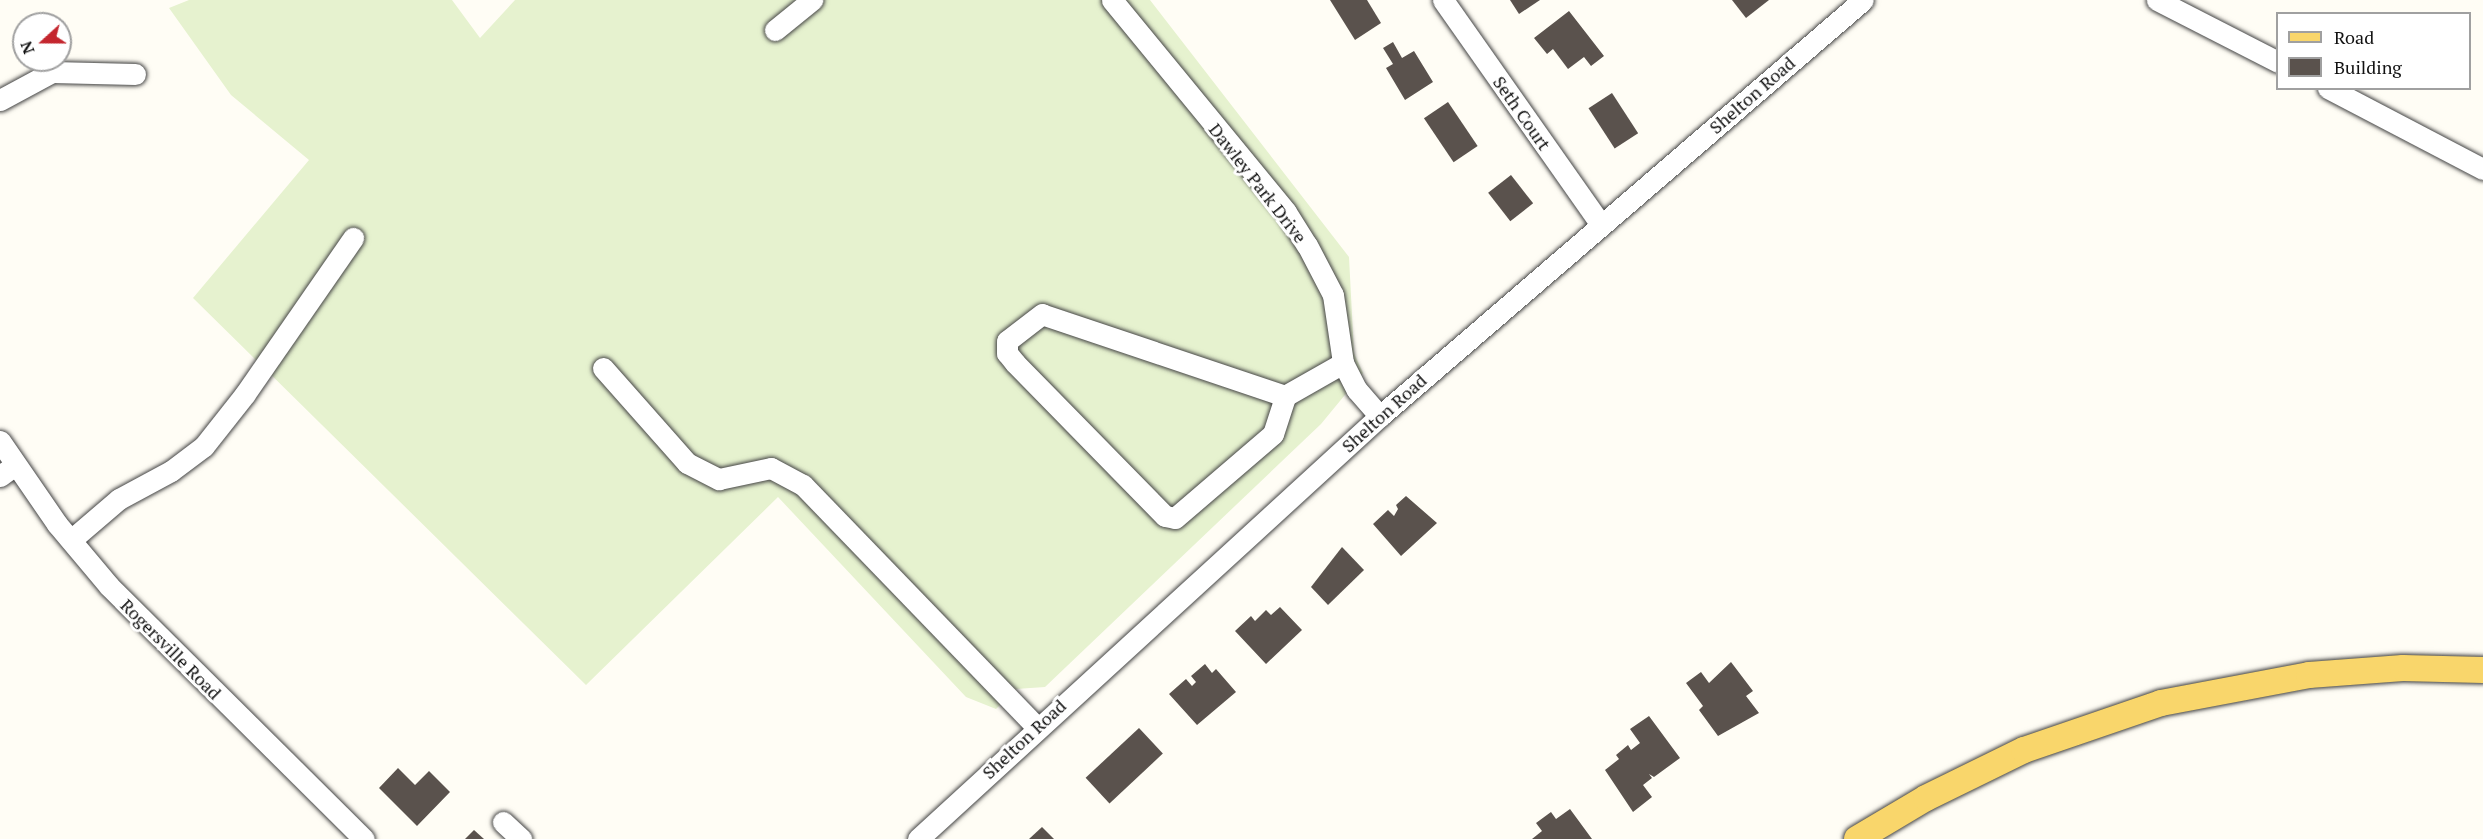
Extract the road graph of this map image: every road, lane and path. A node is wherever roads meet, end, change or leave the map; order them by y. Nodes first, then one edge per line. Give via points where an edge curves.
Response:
1 (812, 0) edge
2 (1112, 0) edge
3 (1443, 0) edge
4 (1863, 0) edge
5 (2157, 0) edge
6 (775, 30) dead end
7 (2276, 61) edge
8 (135, 74) dead end
9 (2332, 90) edge
10 (0, 100) edge
11 (2483, 169) edge
12 (1601, 225) junction
13 (353, 238) dead end
14 (1343, 363) junction
15 (603, 368) dead end
16 (1285, 396) junction
17 (1380, 416) junction
18 (0, 441) edge
19 (8, 470) edge
20 (71, 540) junction
21 (2483, 670) edge
22 (1037, 727) junction
23 (503, 822) dead end
24 (364, 839) edge
25 (521, 839) edge
26 (918, 839) edge
27 (1857, 839) edge

1 - 6 street
2 - 14 street, Dawley Park Drive via 1286,212 1307,245 1333,295
3 - 12 street, Seth Court
4 - 12 street, Shelton Road
5 - 7 street
8 - 10 street via 52,72
9 - 11 street
12 - 17 street, Shelton Road
13 - 20 street via 204,446 171,471 119,499
14 - 16 street
14 - 17 street, Dawley Park Drive via 1357,390
15 - 22 street via 687,463 719,479 771,468 803,485
16 - 16 street via 1274,434 1175,518 1165,516 1015,363 1007,353 1007,341 1042,314
17 - 22 street, Shelton Road
18 - 19 street, Rogersville Road
19 - 20 street, Rogersville Road
20 - 24 street, Rogersville Road via 153,633
21 - 27 main road via 2403,668 2309,675 2161,703 2024,750 1926,798
22 - 26 street, Shelton Road
23 - 25 street

